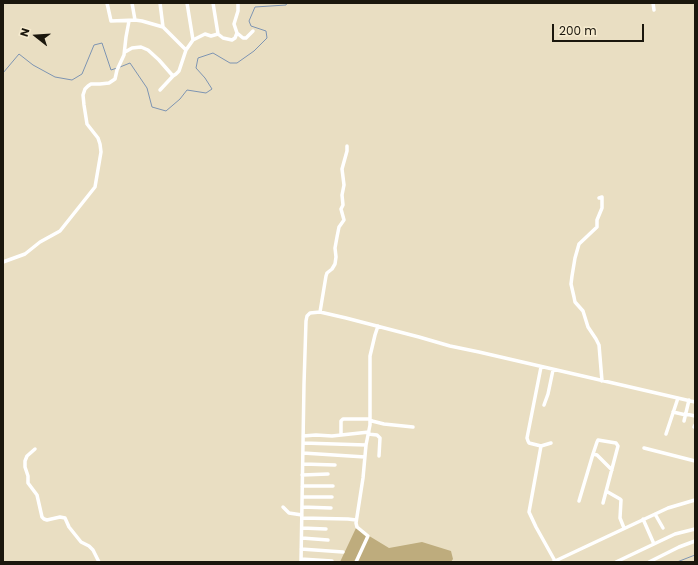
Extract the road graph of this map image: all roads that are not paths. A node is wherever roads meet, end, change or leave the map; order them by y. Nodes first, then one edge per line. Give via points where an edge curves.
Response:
1 (107, 3) edge
2 (132, 3) edge
3 (160, 3) edge
4 (187, 3) edge
5 (213, 3) edge
6 (238, 3) edge
7 (653, 3) edge
8 (654, 10) dead end
9 (135, 20) junction
10 (129, 21) junction
11 (163, 28) junction
12 (253, 30) dead end
13 (236, 33) junction
14 (218, 34) junction
15 (193, 40) junction
16 (186, 50) junction
17 (124, 52) junction
18 (173, 76) junction
19 (160, 90) dead end
20 (347, 146) dead end
21 (598, 198) dead end
22 (3, 262) edge
23 (320, 312) junction
24 (378, 326) junction
25 (541, 367) junction
26 (553, 370) junction
27 (602, 381) junction
28 (678, 398) junction
29 (689, 400) junction
30 (695, 402) edge
31 (544, 405) dead end
32 (673, 412) junction
33 (686, 414) junction
34 (695, 416) edge
35 (370, 419) junction
36 (684, 421) dead end
37 (413, 427) dead end
38 (368, 433) junction
39 (341, 434) junction
40 (666, 434) dead end
41 (303, 436) junction
42 (303, 443) junction
43 (551, 443) dead end
44 (366, 445) junction
45 (541, 446) junction
46 (35, 448) dead end
47 (644, 448) dead end
48 (303, 453) junction
49 (593, 454) junction
50 (379, 456) dead end
51 (365, 457) junction
52 (695, 460) edge
53 (303, 464) junction
54 (336, 465) dead end
55 (612, 470) junction
56 (328, 474) dead end
57 (302, 475) junction
58 (302, 486) junction
59 (333, 486) dead end
60 (606, 491) junction
61 (302, 497) junction
62 (332, 497) dead end
63 (695, 500) edge
64 (579, 502) dead end
65 (603, 503) dead end
66 (283, 507) dead end
67 (302, 507) junction
68 (331, 508) dead end
69 (655, 514) junction
70 (302, 517) junction
71 (356, 520) junction
72 (643, 520) junction
73 (302, 528) junction
74 (624, 528) junction
75 (663, 528) dead end
76 (695, 528) edge
77 (326, 529) dead end
78 (302, 538) junction
79 (328, 540) dead end
80 (695, 541) edge
81 (654, 544) junction
82 (302, 549) junction
83 (326, 551) junction
84 (343, 552) dead end
85 (301, 561) edge
86 (326, 561) junction
87 (332, 561) dead end
88 (99, 562) edge
89 (356, 562) edge
90 (554, 562) edge
91 (616, 562) edge
92 (649, 562) edge

1 - 10 street via 111,22
2 - 9 street
3 - 11 street
4 - 15 street
5 - 14 street
6 - 13 street via 234,24
7 - 8 street
9 - 10 street
9 - 11 street
10 - 17 street
11 - 16 street
12 - 13 street via 246,38
13 - 14 street via 232,40
14 - 15 street via 205,34
15 - 16 street
16 - 18 street via 179,71
17 - 18 street via 137,47 145,48
17 - 22 street via 115,80 90,85 86,87 83,95 86,122 100,144 95,187 60,231 25,254
18 - 19 street
20 - 23 street via 342,169 344,185 341,210 344,219 338,228 335,264 326,276
21 - 27 street via 602,197 602,208 597,227 579,244 571,284 575,302 583,311 588,327 599,346
23 - 24 street
23 - 41 street via 310,313 306,319
24 - 25 street
24 - 35 street via 370,356
25 - 26 street
25 - 45 street via 527,438 529,443
26 - 27 street
26 - 31 street
27 - 28 street
28 - 29 street
28 - 32 street
29 - 30 street
29 - 33 street
32 - 33 street
32 - 40 street
33 - 34 street
33 - 36 street
35 - 37 street via 384,424
35 - 38 street
35 - 39 street via 342,420
38 - 39 street
38 - 44 street
38 - 50 street via 380,438
39 - 41 street
41 - 42 street
42 - 44 street
42 - 48 street
43 - 45 street
44 - 51 street
45 - 90 street via 529,512
46 - 88 street via 27,456 25,467 28,483 37,495 43,518 65,518 81,542 93,550
47 - 52 street
48 - 51 street
48 - 53 street
49 - 55 street
49 - 55 street via 598,440 616,443 618,446
49 - 64 street
51 - 71 street
53 - 54 street
53 - 57 street
55 - 60 street
56 - 57 street
57 - 58 street
58 - 59 street
58 - 61 street
60 - 65 street
60 - 74 street via 621,500 620,518
61 - 62 street
61 - 67 street
63 - 69 street
66 - 70 street via 289,513
67 - 68 street
67 - 70 street
69 - 72 street
69 - 75 street
70 - 71 street
70 - 73 street
71 - 89 street via 357,527 368,536
72 - 74 street
72 - 81 street
73 - 77 street
73 - 78 street
74 - 90 street
76 - 81 street
78 - 79 street
78 - 82 street
80 - 92 street
81 - 91 street
82 - 83 street
82 - 85 street
83 - 84 street
83 - 86 street
85 - 86 street
86 - 87 street

